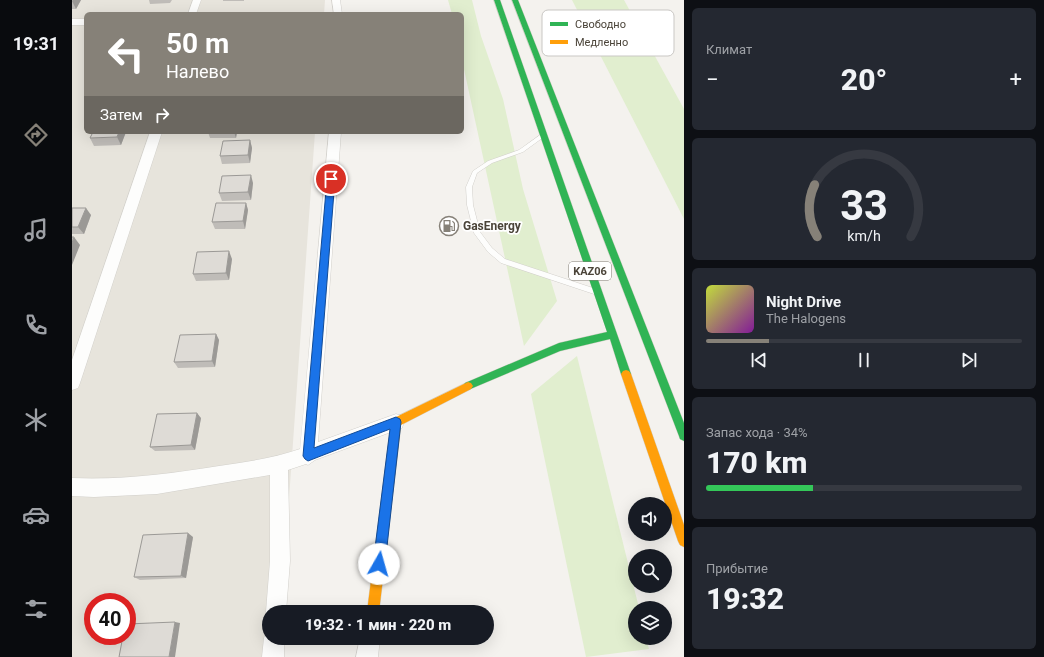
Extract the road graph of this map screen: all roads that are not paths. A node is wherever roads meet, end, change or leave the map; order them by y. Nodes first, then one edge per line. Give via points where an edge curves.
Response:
1 (197, 0) edge
2 (336, 0) edge
3 (496, 0) edge
4 (515, 0) edge
5 (193, 12) edge
6 (337, 12) edge
7 (72, 22) edge
8 (84, 22) edge
9 (155, 134) edge
10 (335, 134) edge
11 (543, 136) junction
12 (597, 292) junction
13 (612, 334) junction
14 (72, 383) edge
15 (396, 422) junction
16 (684, 436) edge
17 (308, 456) junction
18 (279, 465) junction
19 (72, 487) edge
20 (684, 541) edge
21 (277, 605) edge
22 (374, 605) edge
23 (274, 645) edge
24 (369, 645) edge
25 (273, 657) edge
26 (367, 657) edge

1 - 5 street
2 - 6 street
3 - 11 main road, KАZ06
4 - 16 main road, KАZ06
7 - 8 street
9 - 14 street
10 - 17 street
11 - 12 main road, KАZ06
11 - 12 lane via 521,151 490,162 475,172 469,187 470,205 477,232 490,250 503,261
12 - 13 main road, KАZ06
13 - 15 main road via 559,347 455,392
13 - 20 main road, KАZ06
15 - 17 street
15 - 22 main road
17 - 18 street
18 - 19 street via 158,485
18 - 21 street via 280,560
23 - 25 street
24 - 26 street

